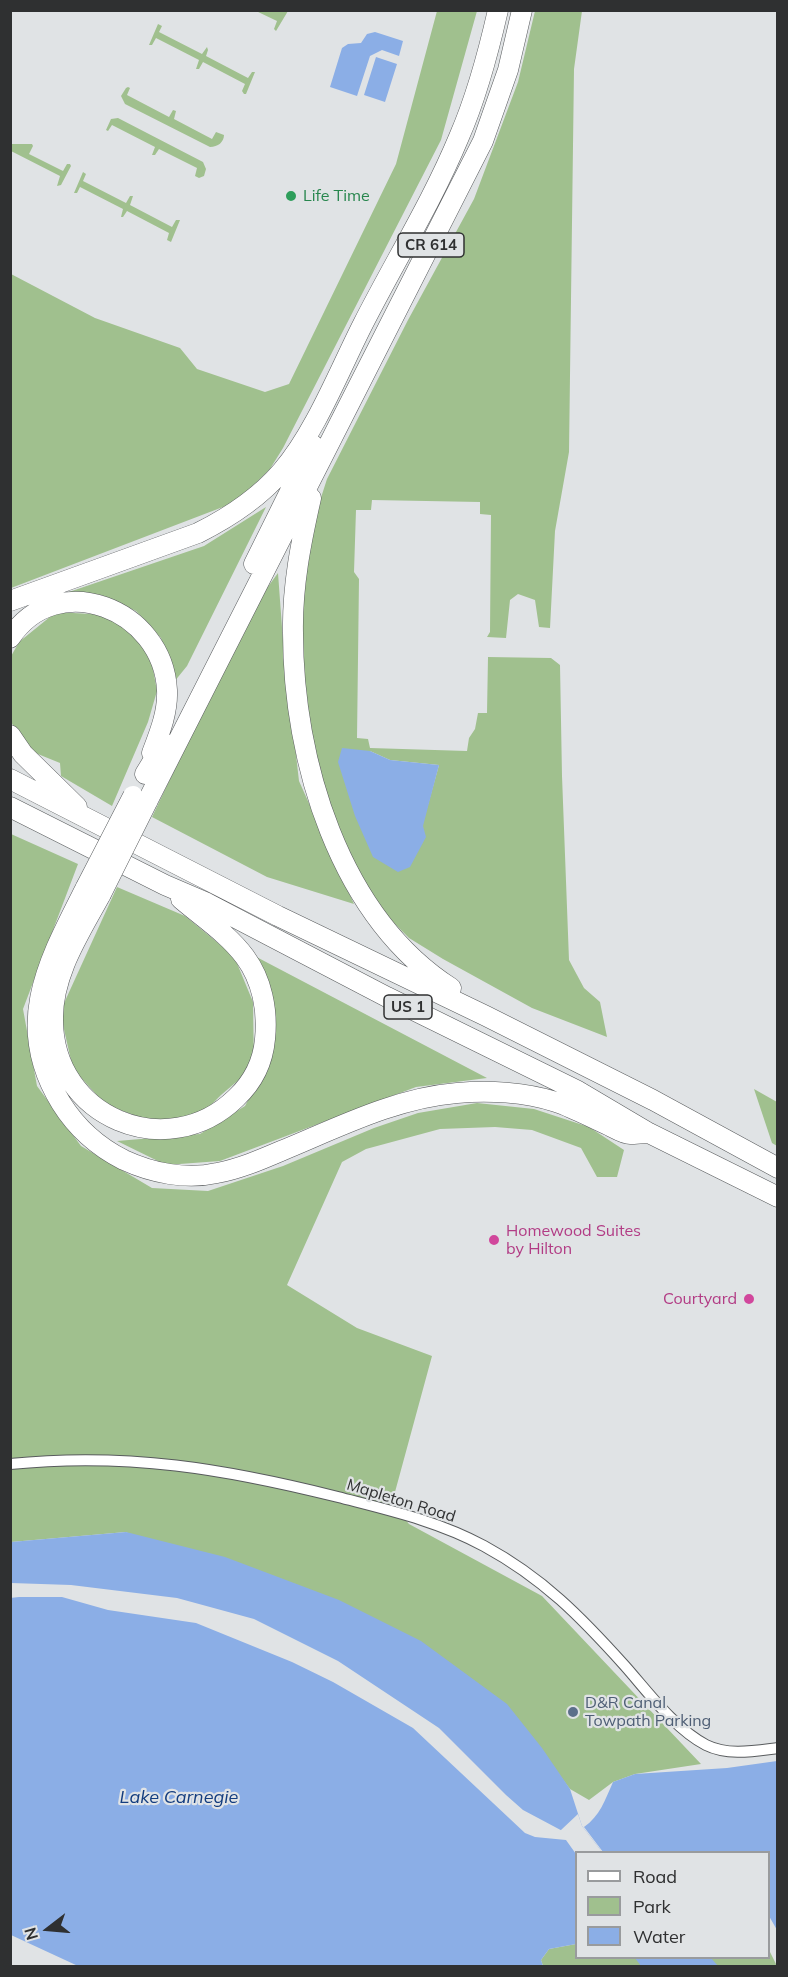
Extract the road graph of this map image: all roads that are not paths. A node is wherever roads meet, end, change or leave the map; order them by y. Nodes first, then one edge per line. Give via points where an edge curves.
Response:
1 (498, 10) edge
2 (522, 10) edge
3 (408, 243) junction
4 (316, 471) junction
5 (10, 601) edge
6 (10, 638) edge
7 (10, 735) edge
8 (145, 774) junction
9 (10, 780) edge
10 (140, 799) junction
11 (10, 807) edge
12 (90, 819) junction
13 (165, 885) junction
14 (94, 890) junction
15 (486, 1016) junction
16 (649, 1133) junction
17 (777, 1168) edge
18 (777, 1197) edge
19 (10, 1464) edge
20 (777, 1748) edge

1 - 3 highway, CR 614 via 484,69 459,137
2 - 4 highway, CR 614 via 508,70 483,141
3 - 5 highway via 389,272 304,439 260,494 198,533
3 - 8 highway via 391,290
4 - 10 highway
4 - 15 highway via 298,560 292,632 297,705 322,810 370,909 416,962 473,1002
6 - 8 highway via 29,617 52,606 79,602 104,606 140,627 161,662 167,689 163,721
7 - 12 highway via 23,754
8 - 10 highway
9 - 12 highway, US 1
10 - 14 highway, bridge
11 - 13 highway, US 1
12 - 15 highway, US 1 via 278,916
13 - 14 highway via 246,958 262,994 267,1027 255,1076 245,1090 213,1116 193,1125 159,1130 128,1125 92,1106 62,1068 55,1046 52,1019 57,989
13 - 16 highway, US 1 via 578,1091
14 - 16 highway via 61,936 41,988 36,1018 39,1050 47,1076 71,1118 111,1153 141,1167 178,1175 215,1174 253,1163 399,1104 455,1093 484,1092 555,1101 628,1134
15 - 17 highway, US 1
16 - 18 highway, US 1
19 - 20 street, Mapleton Road via 146,1461 184,1465 265,1479 426,1521 483,1546 558,1596 674,1719 706,1745 739,1751

